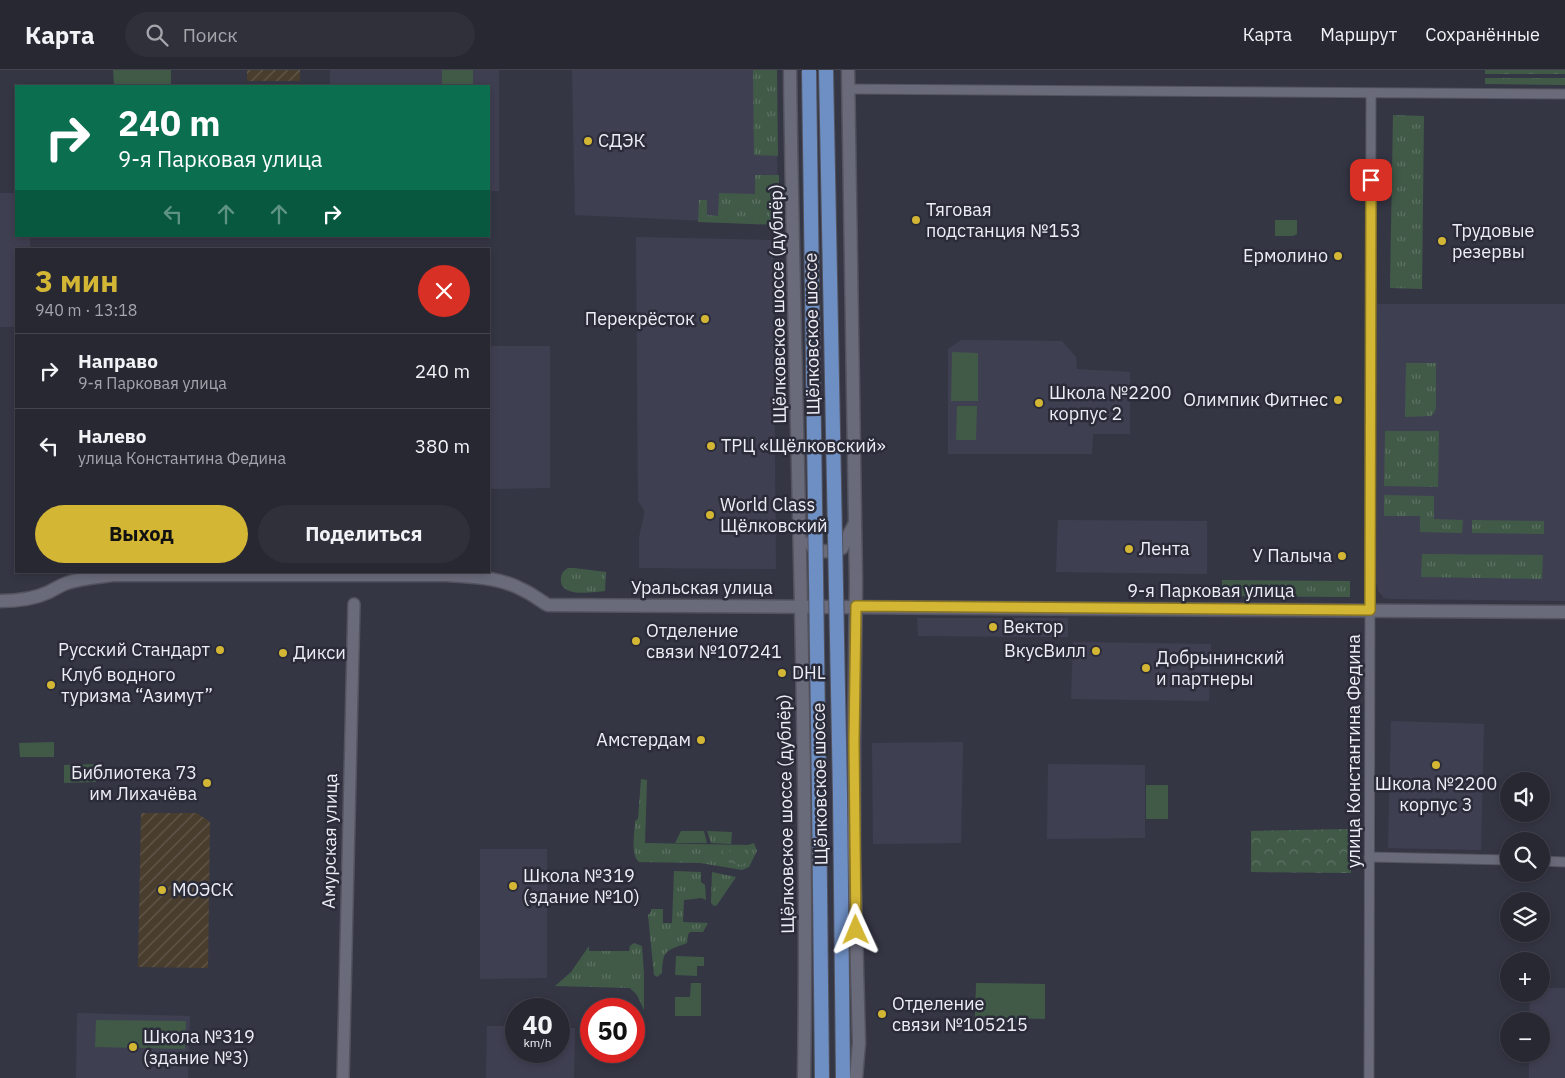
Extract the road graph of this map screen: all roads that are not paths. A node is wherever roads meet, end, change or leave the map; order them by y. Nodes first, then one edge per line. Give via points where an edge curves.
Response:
1 (790, 70) edge
2 (809, 70) edge
3 (826, 70) edge
4 (848, 70) edge
5 (848, 89) junction
6 (1371, 94) junction
7 (1565, 94) edge
8 (855, 522) junction
9 (800, 526) junction
10 (7, 601) edge
11 (354, 604) dead end
12 (800, 606) junction
13 (856, 606) junction
14 (1370, 610) junction
15 (1565, 612) edge
16 (1370, 857) junction
17 (1500, 860) edge
18 (1550, 861) edge
19 (1565, 862) edge
20 (859, 1044) junction
21 (342, 1078) edge
22 (804, 1078) edge
23 (822, 1078) edge
24 (843, 1078) edge
25 (856, 1078) edge
26 (860, 1078) edge
27 (1369, 1078) edge

1 - 9 main road, Щёлковское шоссе (дублёр)
2 - 23 main road, Щёлковское шоссе, bridge
3 - 24 main road, Щёлковское шоссе, bridge
4 - 5 main road
5 - 6 street
5 - 8 main road
6 - 7 street
6 - 14 street, улица Константина Федина
8 - 9 main road via 842,548 831,552 813,548
8 - 13 main road
9 - 12 main road, Щёлковское шоссе (дублёр)
10 - 12 main road, Уральская улица via 32,598 82,579 113,575 447,575 502,582 520,588 548,605
11 - 21 street, Амурская улица
12 - 13 main road, Уральская улица
12 - 22 main road, Щёлковское шоссе (дублёр) via 805,822
13 - 14 main road, 9-я Парковая улица
13 - 20 main road via 854,742
14 - 15 main road, 9-я Парковая улица
14 - 16 street, улица Константина Федина
16 - 17 street
16 - 27 street, улица Константина Федина
18 - 19 street
20 - 25 main road
20 - 26 street

